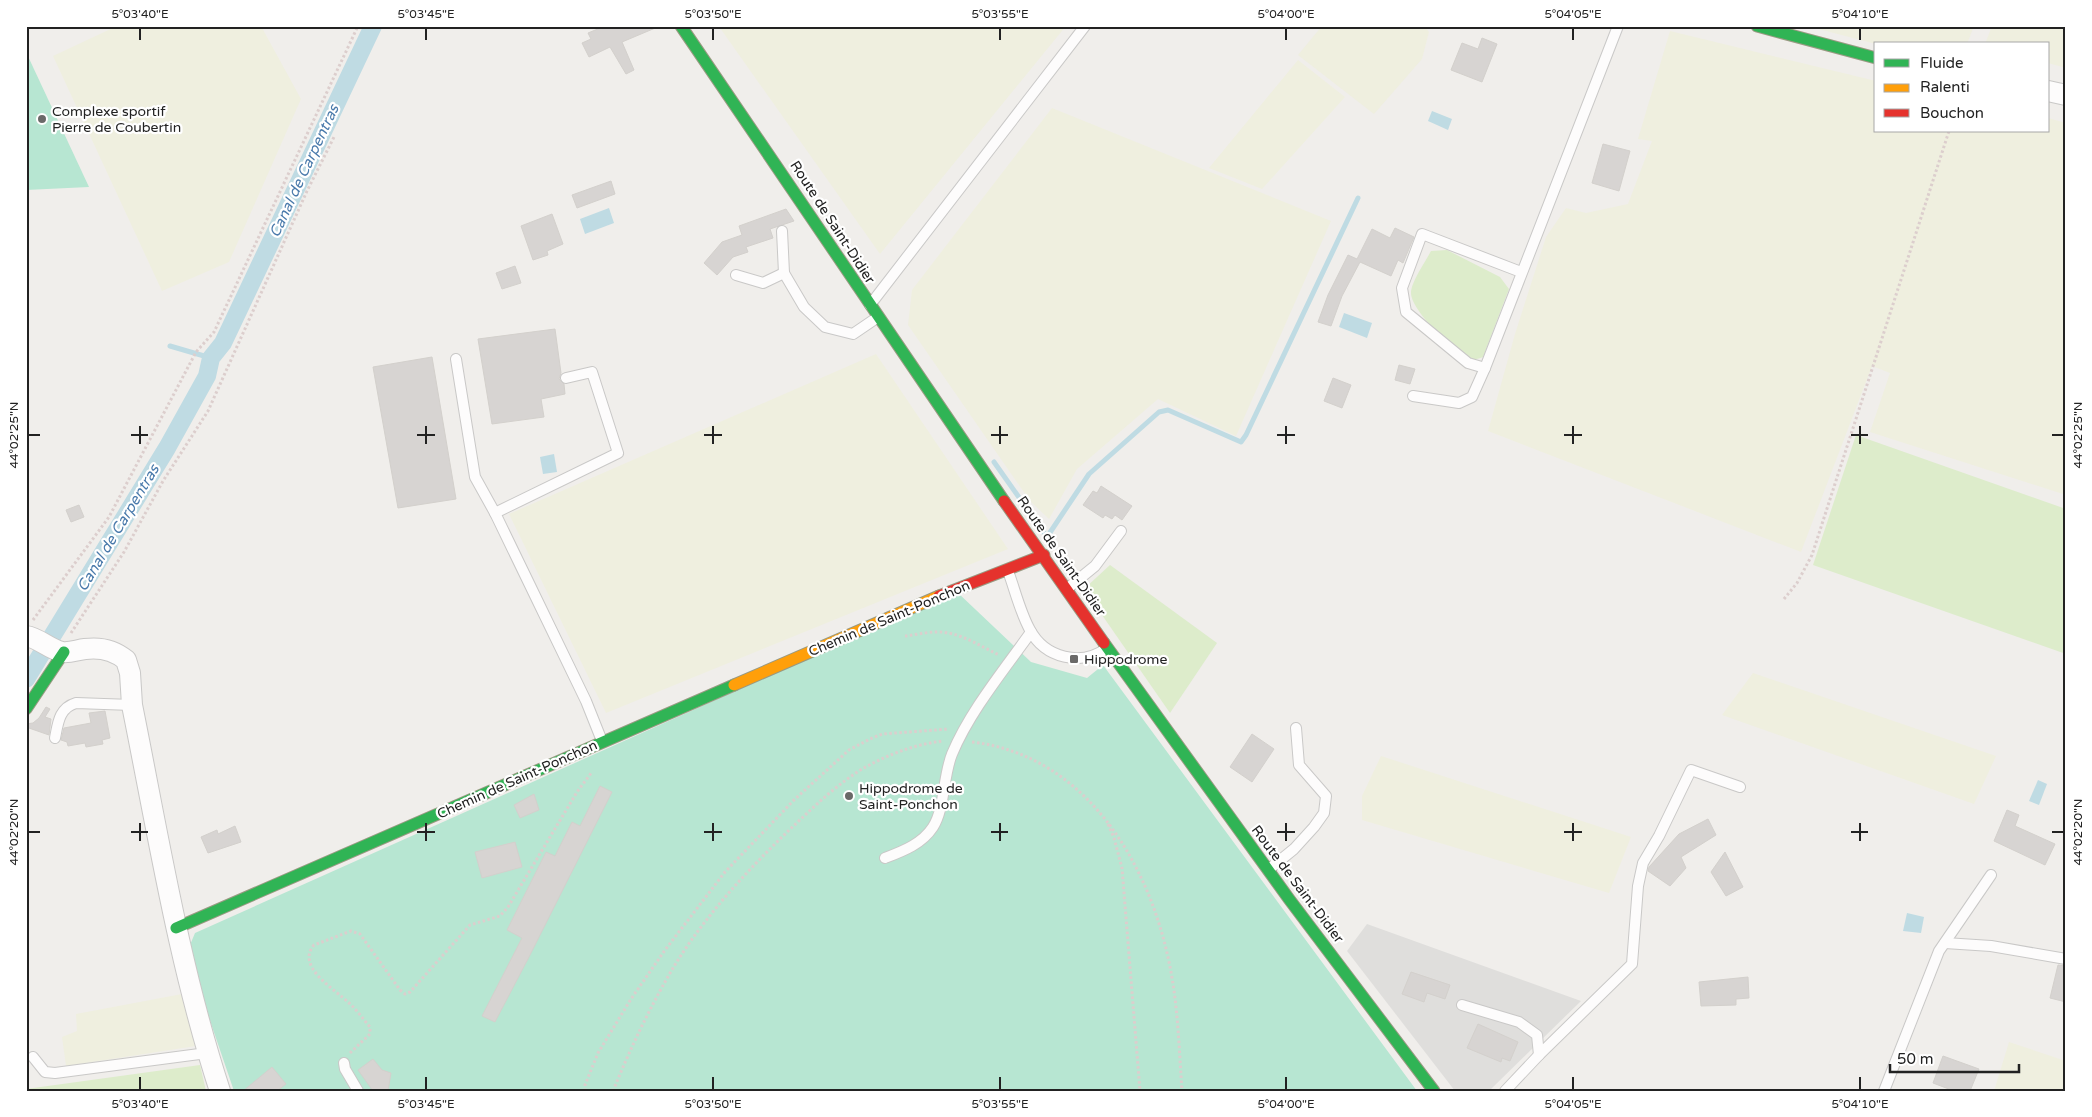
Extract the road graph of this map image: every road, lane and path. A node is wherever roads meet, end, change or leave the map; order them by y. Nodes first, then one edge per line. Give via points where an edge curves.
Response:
1 (358, 26) edge
2 (681, 26) edge
3 (1085, 26) edge
4 (1618, 26) edge
5 (1757, 26) edge
6 (1874, 57) edge
7 (2050, 91) edge
8 (2066, 95) edge
9 (1949, 132) edge
10 (335, 135) dead end
11 (782, 231) dead end
12 (1521, 272) junction
13 (784, 273) junction
14 (736, 275) dead end
15 (870, 306) junction
16 (878, 318) junction
17 (456, 359) dead end
18 (1485, 368) junction
19 (566, 378) dead end
20 (1413, 396) dead end
21 (495, 514) junction
22 (1120, 531) dead end
23 (1044, 555) junction
24 (1007, 568) junction
25 (1067, 589) junction
26 (1784, 599) dead end
27 (30, 632) edge
28 (1031, 632) junction
29 (898, 637) dead end
30 (1107, 648) junction
31 (61, 652) junction
32 (1010, 661) junction
33 (132, 706) junction
34 (26, 709) edge
35 (970, 720) junction
36 (1296, 728) dead end
37 (55, 738) dead end
38 (958, 741) junction
39 (602, 742) junction
40 (596, 767) dead end
41 (1740, 787) dead end
42 (1105, 818) junction
43 (886, 858) dead end
44 (1268, 870) junction
45 (1991, 875) dead end
46 (176, 928) junction
47 (1945, 943) junction
48 (2066, 960) edge
49 (1462, 1005) dead end
50 (208, 1052) junction
51 (1539, 1055) junction
52 (33, 1057) dead end
53 (344, 1063) joint
54 (220, 1091) edge
55 (358, 1091) edge
56 (586, 1091) edge
57 (613, 1091) edge
58 (1140, 1091) edge
59 (1182, 1091) edge
60 (1434, 1091) edge
61 (1505, 1091) edge
62 (1884, 1091) edge

1 - 27 path via 214,332 195,354 109,517
2 - 15 main road, Route de Saint-Didier
3 - 15 lane
4 - 12 lane
5 - 6 main road
7 - 8 street
9 - 26 path via 1812,555
10 - 31 path via 208,411
11 - 13 lane
12 - 18 lane
12 - 18 lane via 1422,234 1402,288 1406,312 1468,363
13 - 14 lane via 764,283
13 - 16 lane via 804,307 825,327 853,334
15 - 16 main road, Route de Saint-Didier
16 - 23 main road, Route de Saint-Didier
17 - 21 lane via 474,477
18 - 20 lane via 1472,397 1459,403
19 - 21 lane via 592,372 618,453
21 - 39 lane via 586,701
22 - 25 lane via 1094,566
23 - 24 main road, Chemin de Saint-Ponchon
23 - 25 main road, Route de Saint-Didier
24 - 28 lane
24 - 39 main road, Chemin de Saint-Ponchon
25 - 30 main road, Route de Saint-Didier
27 - 31 street
28 - 30 lane via 1059,656 1089,657
28 - 32 lane
29 - 32 path via 948,633
30 - 44 main road, Route de Saint-Didier
31 - 33 street via 98,648 120,655 126,660 130,673
31 - 34 main road
32 - 35 lane
33 - 37 lane via 68,705 60,716
33 - 46 street
35 - 38 lane
35 - 56 path via 946,730 882,734 870,739 843,755 794,800 725,872 666,950 598,1053 585,1085
36 - 44 lane via 1299,765 1326,796 1324,813 1294,849
38 - 42 path via 1010,749 1045,765 1075,788
38 - 43 lane via 946,772 932,828 920,841
38 - 57 path via 928,743 874,762 819,803 774,844 701,927 672,969
39 - 46 main road, Chemin de Saint-Ponchon
40 - 53 path via 577,792 508,908 500,916 470,925 410,992 405,994 400,990 356,932 314,945 308,959 314,971 351,1004 370,1027 370,1034
41 - 51 lane via 1691,770 1642,863 1632,964
42 - 58 path via 1122,868
42 - 59 path via 1126,847 1147,887 1166,946
44 - 60 main road, Route de Saint-Didier
45 - 47 lane
46 - 50 street
47 - 48 lane via 1991,946
47 - 62 lane
49 - 51 lane via 1519,1022 1537,1035
50 - 52 lane via 54,1073 45,1072
50 - 54 street
51 - 61 lane
53 - 55 lane via 344,1069

